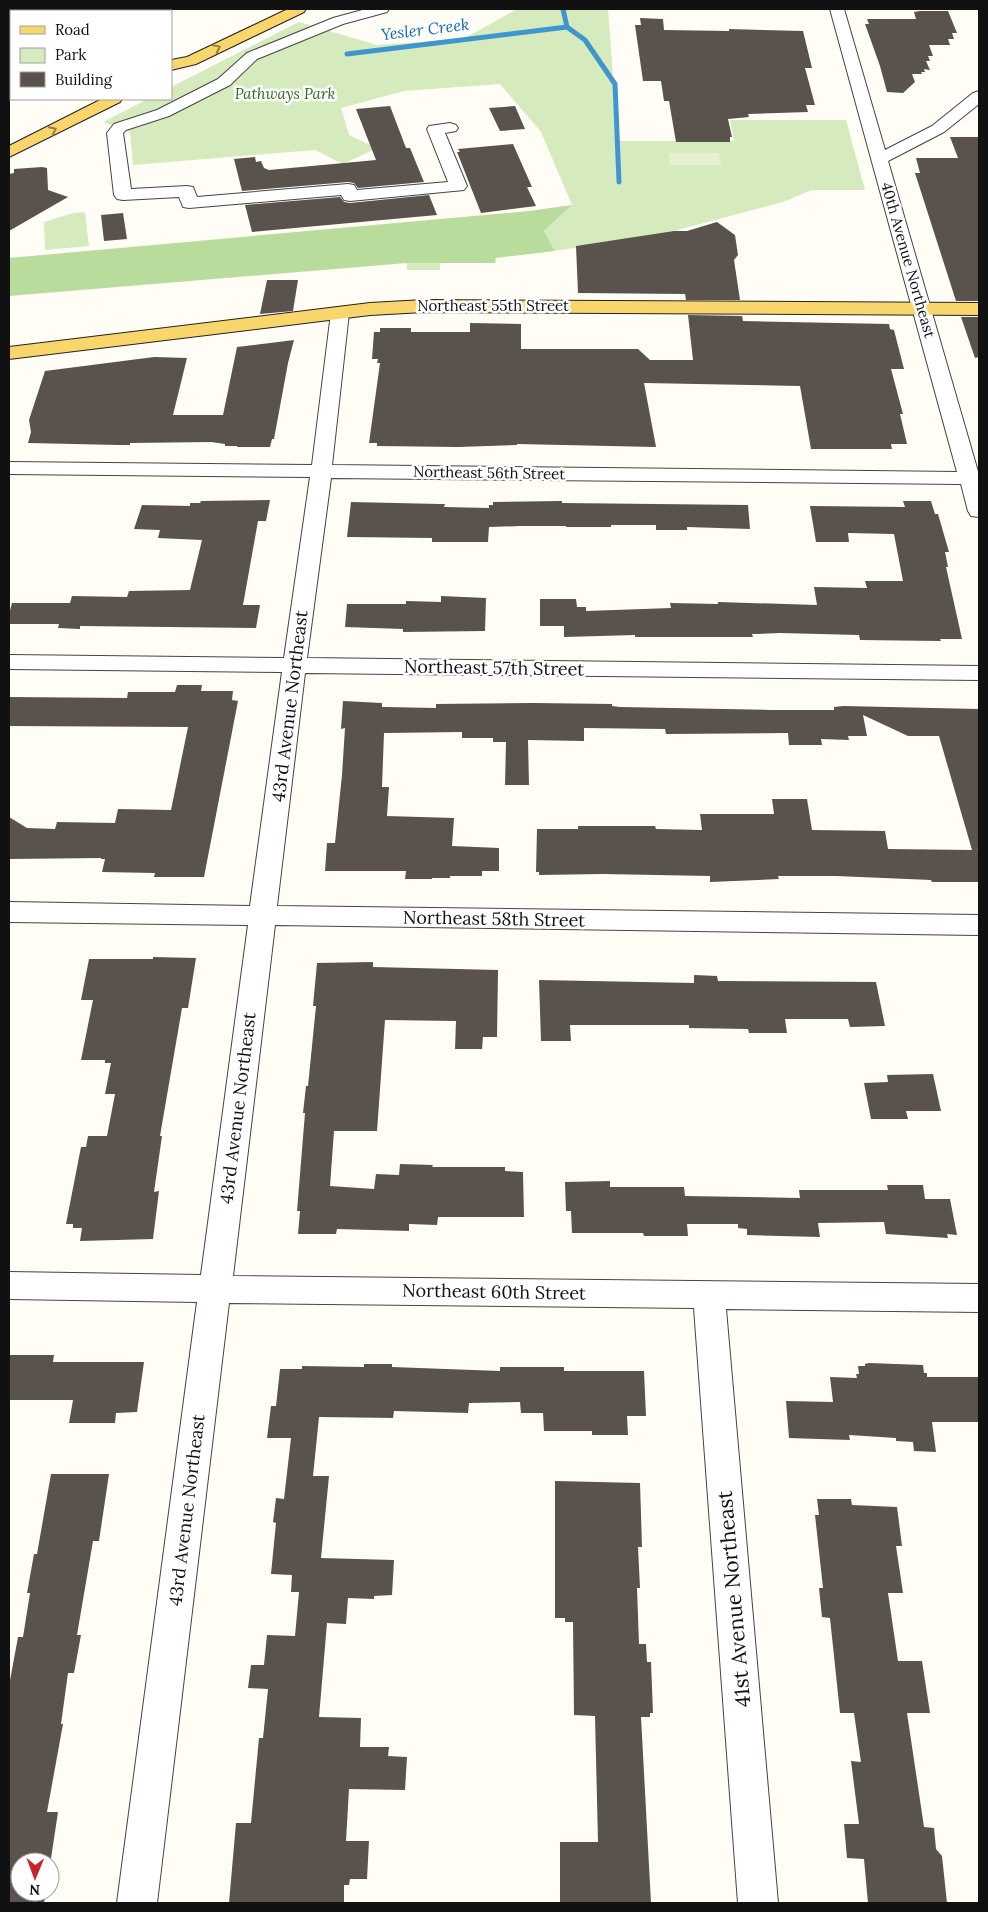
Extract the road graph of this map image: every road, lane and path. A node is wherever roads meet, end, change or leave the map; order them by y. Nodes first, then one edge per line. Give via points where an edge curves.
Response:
1 (269, 9) edge
2 (299, 9) edge
3 (382, 9) edge
4 (837, 9) edge
5 (855, 9) edge
6 (172, 64) edge
7 (180, 88) dead end
8 (198, 94) junction
9 (979, 96) edge
10 (86, 100) edge
11 (112, 100) edge
12 (40, 118) dead end
13 (450, 128) dead end
14 (9, 152) edge
15 (880, 159) junction
16 (921, 308) junction
17 (979, 309) edge
18 (340, 313) junction
19 (9, 353) edge
20 (9, 468) edge
21 (321, 472) junction
22 (970, 478) junction
23 (979, 511) edge
24 (9, 662) edge
25 (295, 665) junction
26 (979, 674) edge
27 (9, 912) edge
28 (263, 916) junction
29 (979, 925) edge
30 (9, 1285) edge
31 (215, 1289) junction
32 (709, 1295) junction
33 (979, 1298) edge
34 (137, 1903) edge
35 (758, 1903) edge

1 - 6 main road via 174,54
6 -> 2 main road via 191,61
3 - 8 street via 338,21 252,56 224,82
4 - 5 street
4 - 15 street, 40th Avenue Northeast
7 - 8 street
8 - 13 street via 163,113 120,127 115,133 122,195 187,191 190,203 348,189 350,196 458,186 435,129
9 - 15 street via 938,129
10 - 12 main road
14 -> 11 main road
15 - 16 street, 40th Avenue Northeast
16 - 17 main road, Northeast 55th Street
16 - 18 main road, Northeast 55th Street via 444,305
16 - 22 street, 40th Avenue Northeast
18 - 19 main road, Northeast 55th Street
18 - 21 street, 43rd Avenue Northeast
20 - 21 street, Northeast 56th Street
21 - 22 street, Northeast 56th Street
21 - 25 street, 43rd Avenue Northeast
22 - 23 street, 40th Avenue Northeast
24 - 25 street, Northeast 57th Street
25 - 26 street, Northeast 57th Street
25 - 28 street, 43rd Avenue Northeast
27 - 28 street, Northeast 58th Street
28 - 29 street, Northeast 58th Street
28 - 31 street, 43rd Avenue Northeast
30 - 31 street, Northeast 60th Street
31 - 32 street, Northeast 60th Street
31 - 34 street, 43rd Avenue Northeast
32 - 33 street, Northeast 60th Street
32 - 35 street, 41st Avenue Northeast

